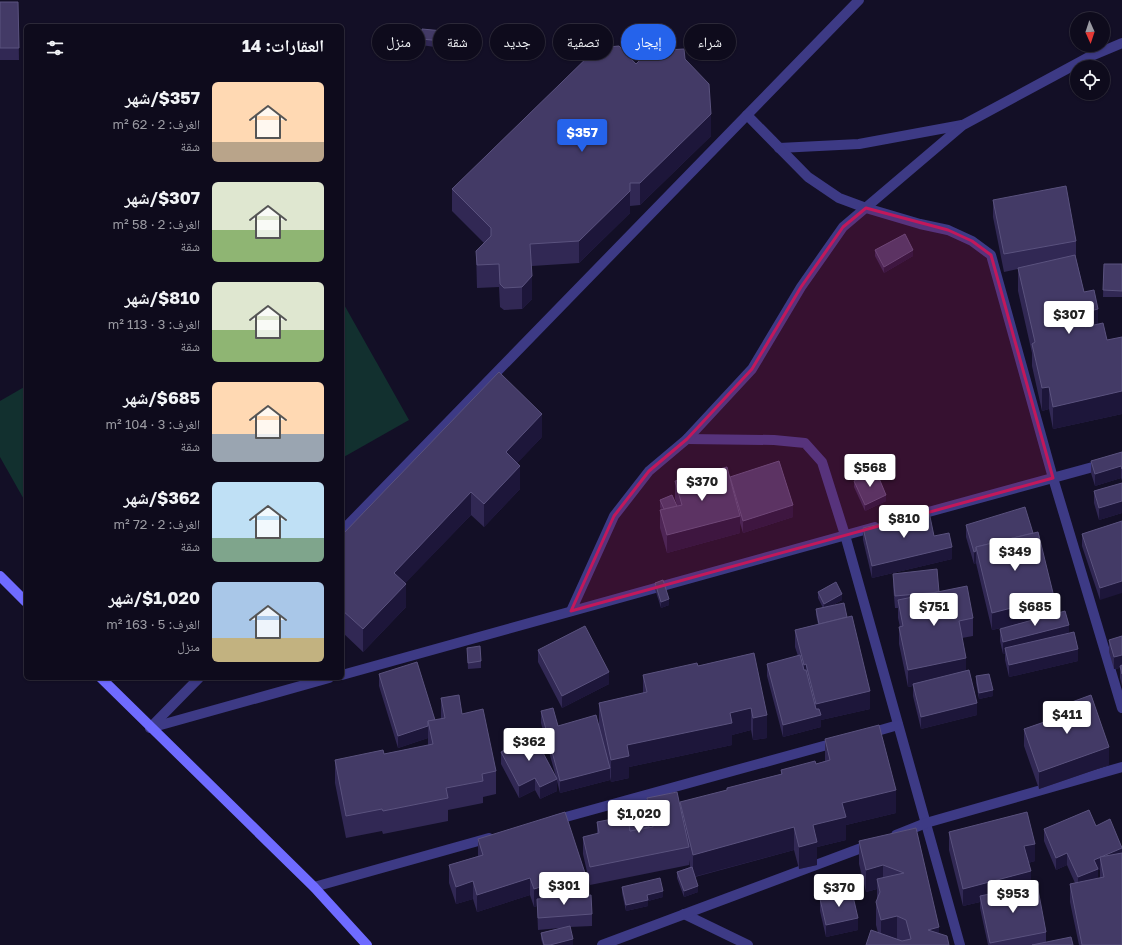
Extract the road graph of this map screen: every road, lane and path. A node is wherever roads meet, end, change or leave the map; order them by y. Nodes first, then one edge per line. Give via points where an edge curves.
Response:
1 (859, 0) edge
2 (1122, 44) edge
3 (747, 115) junction
4 (964, 125) junction
5 (779, 148) junction
6 (866, 208) junction
7 (687, 439) junction
8 (1122, 459) edge
9 (1053, 478) junction
10 (907, 518) edge
11 (884, 525) edge
12 (344, 529) edge
13 (845, 535) junction
14 (0, 576) edge
15 (24, 600) edge
16 (571, 611) junction
17 (344, 673) edge
18 (103, 680) edge
19 (197, 680) edge
20 (323, 680) edge
21 (1122, 708) edge
22 (898, 725) junction
23 (150, 728) junction
24 (860, 736) edge
25 (844, 740) edge
26 (1122, 767) edge
27 (545, 823) edge
28 (926, 823) junction
29 (499, 836) edge
30 (314, 887) junction
31 (684, 914) junction
32 (367, 945) edge
33 (602, 945) edge
34 (748, 945) edge
35 (960, 945) edge

1 - 3 street
2 - 4 street via 1089,57
3 - 5 street
3 - 12 street
4 - 5 street via 858,144
4 - 6 street
5 - 6 street via 808,177 839,198
6 - 7 street via 843,227 801,287 752,369
6 - 9 street via 948,230 972,241 991,255
7 - 13 street via 805,443 822,462
7 - 16 street via 649,471 614,516
8 - 9 street
9 - 10 street
9 - 21 street
11 - 13 street
13 - 16 street
13 - 22 street
14 - 15 main road
16 - 17 street
18 - 23 main road
19 - 23 street
20 - 23 street
22 - 24 street
22 - 28 street
23 - 30 main road
25 - 27 street
26 - 28 street
28 - 31 street
28 - 35 street
29 - 30 street
30 - 32 main road
31 - 33 street
31 - 34 street

